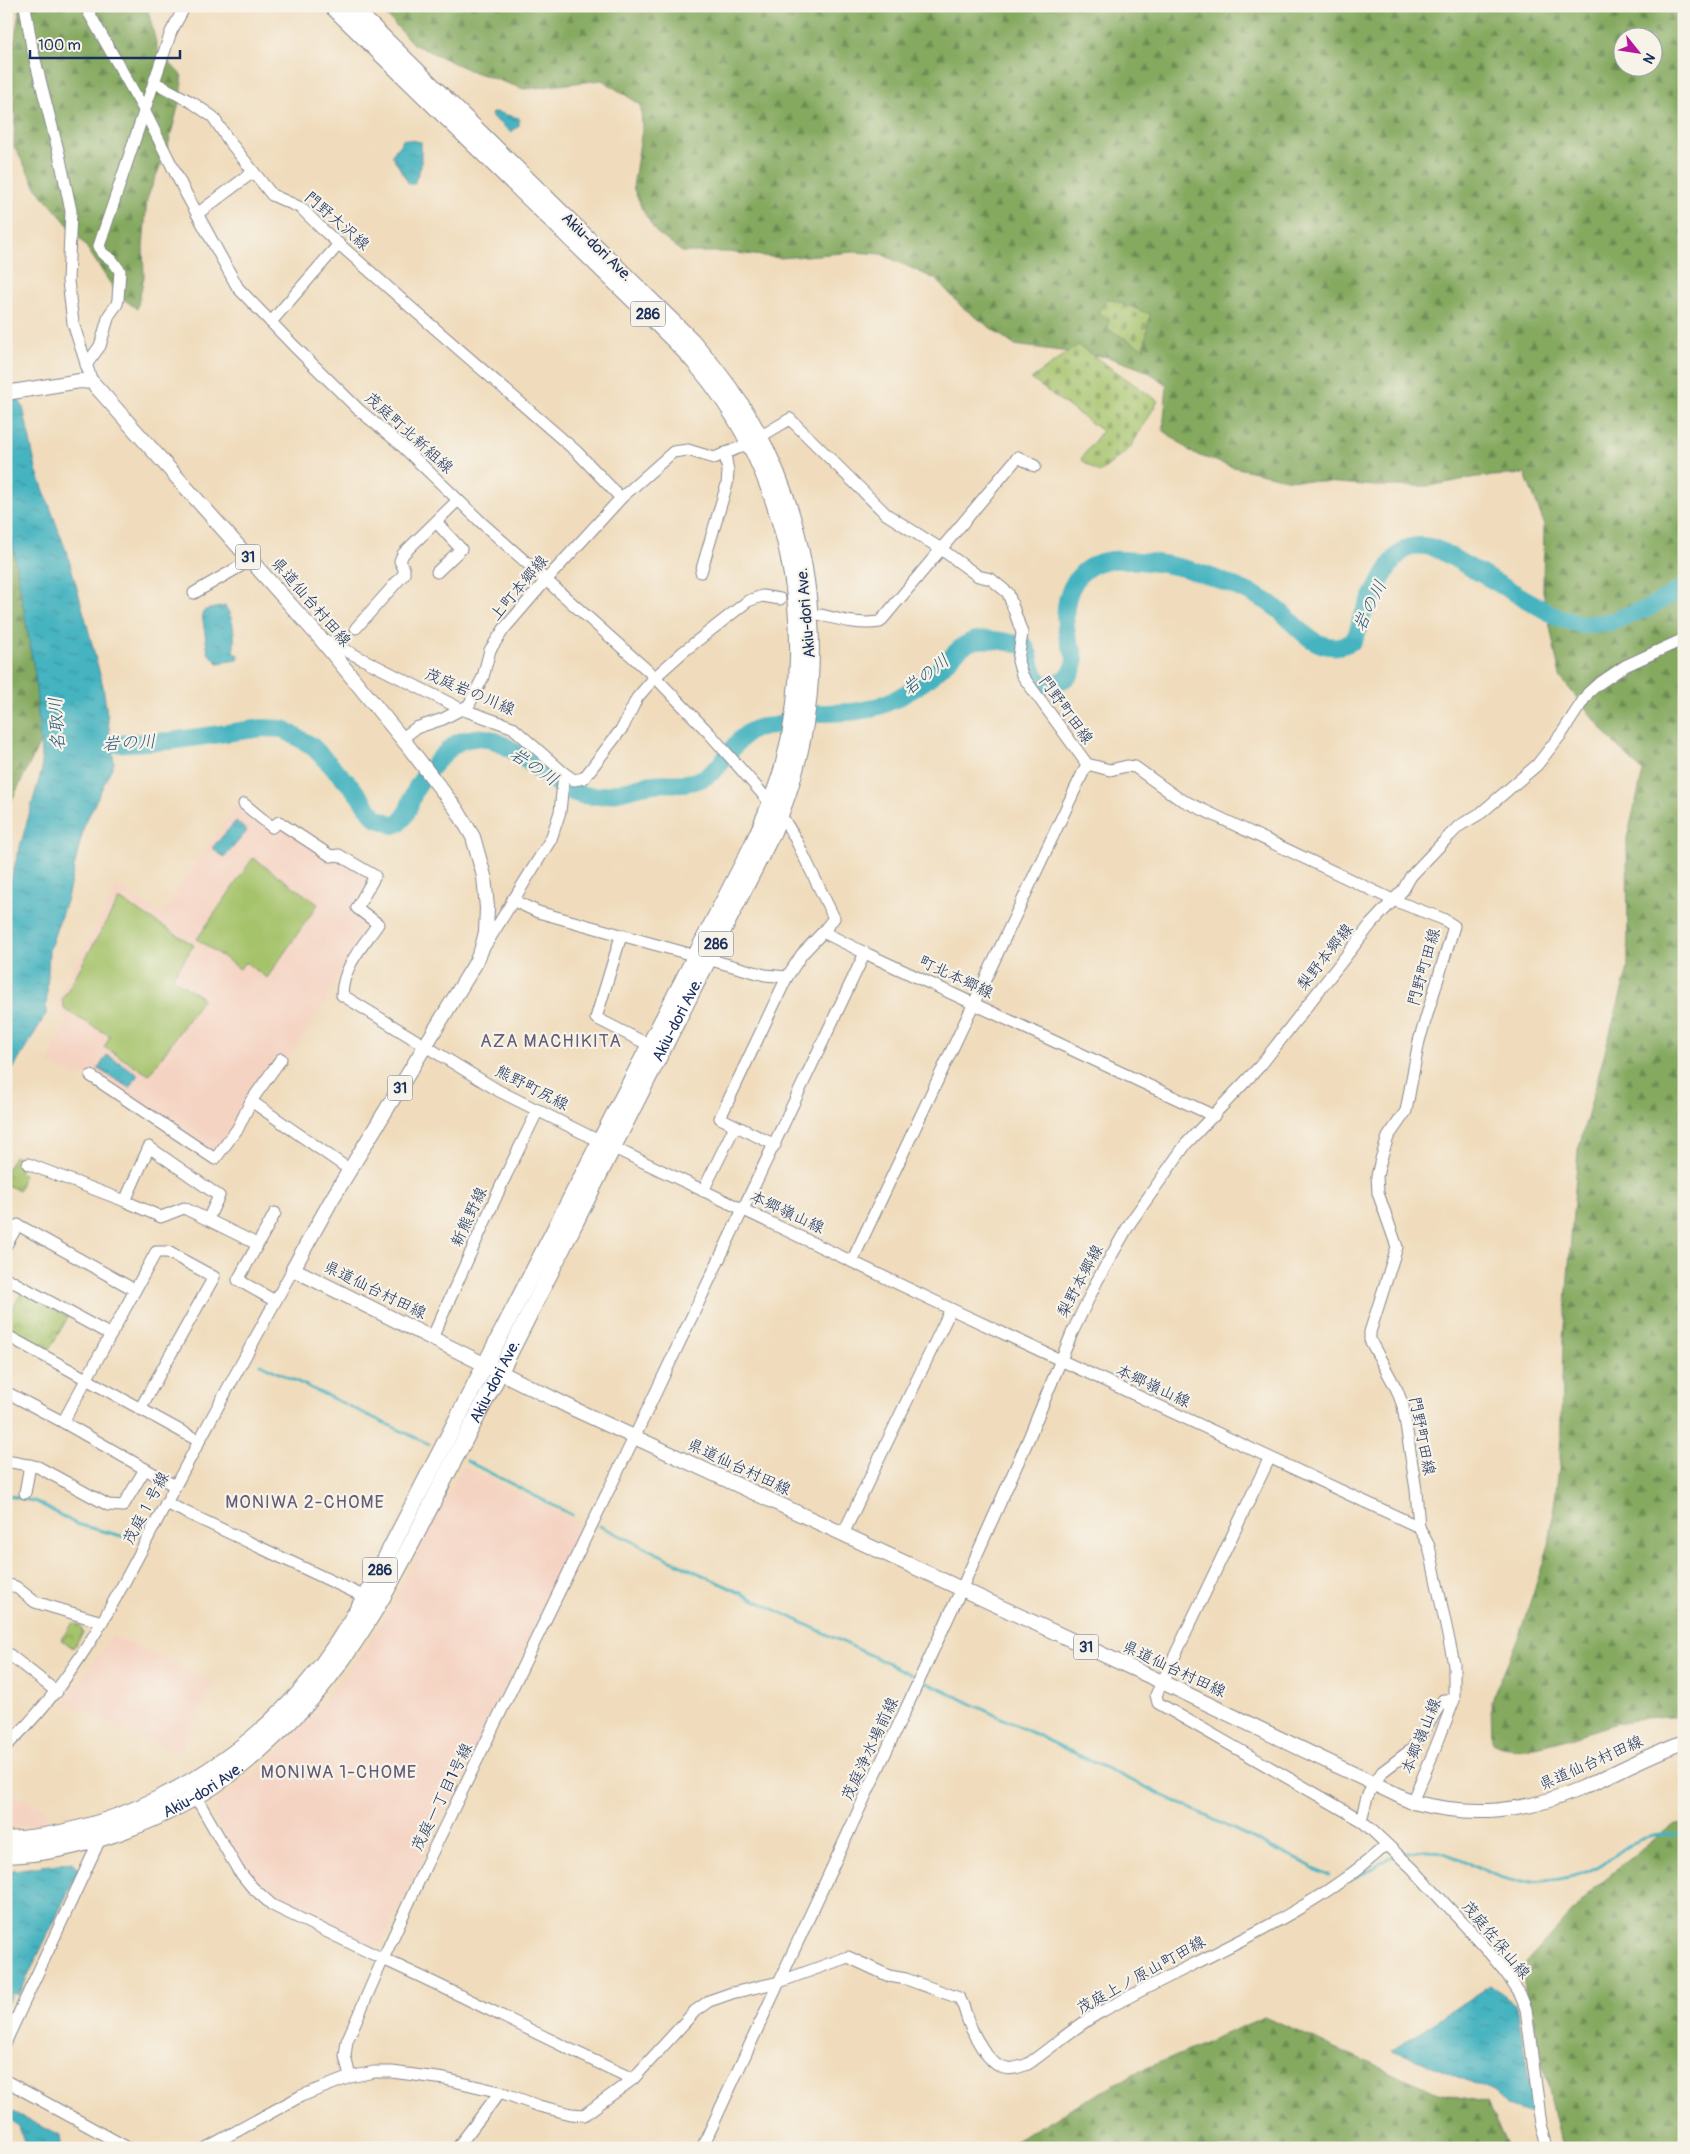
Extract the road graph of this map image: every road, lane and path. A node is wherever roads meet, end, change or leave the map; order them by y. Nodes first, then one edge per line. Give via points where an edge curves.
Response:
1 (26, 6) edge
2 (85, 6) edge
3 (185, 6) edge
4 (332, 6) edge
5 (350, 6) edge
6 (154, 82) junction
7 (144, 110) junction
8 (253, 172) junction
9 (197, 214) junction
10 (339, 244) junction
11 (271, 322) junction
12 (86, 365) junction
13 (86, 382) junction
14 (6, 393) edge
15 (754, 440) junction
16 (725, 453) junction
17 (1036, 466) dead end
18 (622, 498) junction
19 (458, 500) junction
20 (436, 522) junction
21 (941, 549) junction
22 (250, 560) junction
23 (437, 572) dead end
24 (701, 572) dead end
25 (547, 579) junction
26 (194, 593) dead end
27 (780, 599) dead end
28 (820, 615) dead end
29 (356, 628) dead end
30 (320, 638) junction
31 (1684, 639) edge
32 (655, 677) junction
33 (461, 709) junction
34 (404, 742) junction
35 (1087, 764) junction
36 (564, 777) junction
37 (244, 804) dead end
38 (776, 809) junction
39 (512, 900) junction
40 (1394, 900) junction
41 (823, 932) junction
42 (621, 936) junction
43 (481, 952) junction
44 (865, 954) junction
45 (702, 957) junction
46 (787, 977) junction
47 (974, 1004) junction
48 (649, 1045) junction
49 (426, 1046) junction
50 (281, 1059) dead end
51 (91, 1076) dead end
52 (251, 1101) junction
53 (538, 1110) junction
54 (1214, 1116) junction
55 (735, 1126) junction
56 (606, 1144) junction
57 (775, 1145) junction
58 (28, 1164) dead end
59 (350, 1170) junction
60 (703, 1191) junction
61 (125, 1201) junction
62 (744, 1210) junction
63 (275, 1213) dead end
64 (208, 1219) junction
65 (258, 1244) junction
66 (6, 1245) edge
67 (852, 1261) junction
68 (293, 1269) junction
69 (6, 1278) edge
70 (135, 1290) junction
71 (274, 1302) junction
72 (952, 1309) junction
73 (6, 1334) edge
74 (111, 1334) junction
75 (432, 1338) junction
76 (1060, 1360) junction
77 (493, 1369) junction
78 (87, 1379) junction
79 (6, 1392) edge
80 (140, 1409) junction
81 (63, 1422) junction
82 (634, 1438) junction
83 (199, 1441) junction
84 (1269, 1459) junction
85 (6, 1461) edge
86 (30, 1465) junction
87 (145, 1468) junction
88 (176, 1486) junction
89 (25, 1493) dead end
90 (166, 1503) junction
91 (1419, 1527) junction
92 (843, 1534) junction
93 (6, 1584) edge
94 (961, 1590) junction
95 (365, 1597) junction
96 (102, 1622) junction
97 (6, 1652) edge
98 (1162, 1682) junction
99 (57, 1692) junction
100 (1454, 1700) junction
101 (1684, 1742) edge
102 (6, 1746) edge
103 (191, 1789) junction
104 (1412, 1802) junction
105 (1361, 1820) junction
106 (101, 1837) junction
107 (6, 1840) edge
108 (1386, 1846) junction
109 (6, 1855) edge
110 (383, 1959) junction
111 (780, 1982) junction
112 (6, 2041) edge
113 (350, 2077) junction
114 (633, 2079) junction
115 (6, 2081) edge
116 (500, 2092) junction
117 (128, 2148) edge
118 (206, 2148) edge
119 (457, 2148) edge
120 (702, 2148) edge
121 (1547, 2148) edge

1 - 12 street via 32,48 71,211 68,281 73,323
2 - 7 street, 茂庭町北新組線
3 - 6 street via 171,32
4 - 15 highway, Akiu-dori Ave. / 286 via 652,318 697,365
5 - 15 highway, Akiu-dori Ave. / 286 via 692,341 739,401
6 - 7 street
6 - 8 street, 門野大沢線 via 214,117
7 - 9 street, 茂庭町北新組線
7 - 12 street via 99,246 120,272 117,304 109,315 100,346
8 - 9 street
8 - 10 street, 門野大沢線 via 272,195 301,208
9 - 11 street, 茂庭町北新組線 via 238,288
10 - 11 street
10 - 18 street, 門野大沢線 via 577,452
11 - 19 street, 茂庭町北新組線 via 359,410
12 - 13 street
13 - 14 main road
13 - 22 main road, 県道仙台村田線 / 31
15 - 16 street
15 - 21 street via 790,419 886,514
15 - 38 highway, Akiu-dori Ave. / 286 via 786,502 808,592 811,657 796,735 783,767
16 - 18 street via 714,458 688,450 673,452
16 - 24 street via 727,484
17 - 21 street via 1018,456
18 - 25 street, 上町本郷線
19 - 20 street
19 - 25 street, 茂庭町北新組線
20 - 23 street via 461,548
20 - 29 street via 403,554 400,561 404,574
21 - 28 street via 880,622 846,622
21 - 35 street, 門野町田線 via 978,576 991,580 1008,592 1022,633 1019,668 1027,684
22 - 26 street
22 - 30 main road, 県道仙台村田線 / 31
25 - 32 street, 茂庭町北新組線
25 - 33 street, 上町本郷線 via 490,650 484,677 469,706
27 - 32 street via 762,596 748,601
30 - 33 street, 茂庭岩の川線
30 - 34 main road, 県道仙台村田線 / 31
31 - 40 street, 梨野本郷線 via 1625,666 1588,693 1537,765 1481,813 1459,826 1411,876
32 - 36 street via 637,698 623,727 584,778
32 - 38 street, 茂庭町北新組線
33 - 34 street via 416,728
33 - 36 street, 茂庭岩の川線 via 512,727
34 - 43 main road, 31 via 457,810 473,837 484,876 487,908
35 - 40 street, 門野町田線 via 1110,770 1135,767 1178,798
35 - 47 street
36 - 39 street via 560,812 551,839
37 - 49 street, 熊野町尻線 via 272,827 279,822 331,856 338,855 375,876 357,908 378,924 347,968 342,995
38 - 41 street, 茂庭町北新組線 via 795,838 834,918
38 - 45 highway, Akiu-dori Ave. / 286 via 751,848
39 - 42 street via 538,912
39 - 43 street
40 - 54 street, 梨野本郷線 via 1371,924 1260,1066
40 - 91 street, 門野町田線 via 1454,926 1419,1041 1406,1111 1388,1137 1377,1176 1379,1201 1397,1247 1370,1340 1403,1406
41 - 44 street, 町北本郷線
41 - 46 street via 802,954
42 - 45 street
42 - 48 street via 596,1018
43 - 49 main road, 31
44 - 47 street, 町北本郷線
44 - 57 street, 茂庭一丁目1号線
45 - 46 street via 765,975
45 - 48 highway, Akiu-dori Ave. / 286
45 - 56 highway, Akiu-dori Ave. / 286
46 - 55 street via 720,1118
47 - 54 street, 町北本郷線
47 - 67 street
48 - 56 highway, Akiu-dori Ave. / 286
49 - 53 street, 熊野町尻線
49 - 59 main road, 31
50 - 52 street
51 - 52 street via 215,1158 238,1128
52 - 59 street
53 - 56 street, 熊野町尻線
53 - 75 street, 新熊野線
54 - 76 street, 梨野本郷線 via 1186,1144 1130,1223 1097,1281
55 - 57 street
55 - 60 street
56 - 60 street, 本郷嶺山線
56 - 77 highway, Akiu-dori Ave. / 286
57 - 62 street, 茂庭一丁目1号線
58 - 61 street
59 - 68 main road, 31
60 - 62 street, 本郷嶺山線
61 - 64 street via 161,1217 184,1208
61 - 64 street via 149,1147 219,1196
62 - 67 street, 本郷嶺山線
62 - 82 street, 茂庭一丁目1号線
63 - 65 street
64 - 65 street
65 - 71 street via 238,1280
66 - 70 street via 18,1225
67 - 72 street, 本郷嶺山線
68 - 71 street, 茂庭１号線
68 - 75 main road, 県道仙台村田線 / 31
69 - 74 street
70 - 74 street
70 - 80 street via 156,1252 168,1252 214,1277
71 - 83 street, 茂庭１号線
72 - 76 street, 本郷嶺山線
72 - 92 street
73 - 78 street
74 - 78 street
75 - 77 main road, 県道仙台村田線 / 31
76 - 84 street, 本郷嶺山線
76 - 94 street, 茂庭浄水場前線
77 - 82 main road, 県道仙台村田線 / 31
77 - 95 highway, Akiu-dori Ave. / 286
77 - 103 highway, Akiu-dori Ave. / 286 via 385,1592 345,1658 277,1734 224,1778
78 - 80 street
78 - 81 street
79 - 81 street
80 - 83 street
81 - 87 street
82 - 92 main road, 県道仙台村田線 / 31
82 - 110 street, 茂庭一丁目1号線
83 - 88 street, 茂庭１号線
84 - 91 street, 本郷嶺山線
84 - 98 street
85 - 86 street
86 - 87 street via 108,1505 123,1506
86 - 89 street
87 - 88 street
88 - 90 street, 茂庭１号線
90 - 95 street
90 - 96 street, 茂庭１号線
91 - 100 street, 本郷嶺山線 via 1429,1546 1454,1664
92 - 94 main road, 県道仙台村田線 / 31
93 - 96 street via 16,1587 35,1602
94 - 98 main road, 県道仙台村田線 / 31
94 - 111 street, 茂庭浄水場前線
95 - 103 highway, Akiu-dori Ave. / 286 via 325,1660 285,1709
96 - 99 street, 茂庭１号線
97 - 99 street
98 - 104 main road, 県道仙台村田線 / 31
98 - 105 street, 茂庭佐保山線 via 1156,1695 1158,1703
99 - 102 street, 茂庭１号線
100 - 104 street, 本郷嶺山線
100 - 105 street via 1443,1700 1412,1749 1382,1772 1367,1797
101 - 104 main road, 県道仙台村田線 / 31 via 1580,1789 1514,1810 1476,1813 1443,1810
103 - 106 highway, Akiu-dori Ave. / 286 via 125,1829
103 - 107 highway, Akiu-dori Ave. / 286 via 166,1795 91,1825 55,1834
103 - 110 street via 238,1870 272,1905
105 - 108 street, 茂庭佐保山線
106 - 109 highway, Akiu-dori Ave. / 286 via 48,1850
106 - 112 street
108 - 111 street, 茂庭上ノ原山町田線 via 1337,1885 1097,2014 1018,2068 1002,2068 993,2061 975,2038 965,2005 958,1998 889,1976 855,1959 848,1957 832,1961
108 - 121 street, 茂庭佐保山線 via 1412,1868 1483,1945 1520,1994 1526,2009
110 - 113 street, 茂庭一丁目1号線 via 347,2042 345,2056
110 - 114 street
111 - 114 street, 茂庭上ノ原山町田線 via 732,1993 695,2011
111 - 120 street, 茂庭浄水場前線
113 - 116 street, 茂庭上ノ原山町田線 via 392,2072 444,2079
113 - 118 street, 茂庭上ノ原山町田線 via 301,2096
114 - 116 street, 茂庭上ノ原山町田線 via 584,2114 539,2106
115 - 117 street
116 - 119 street

